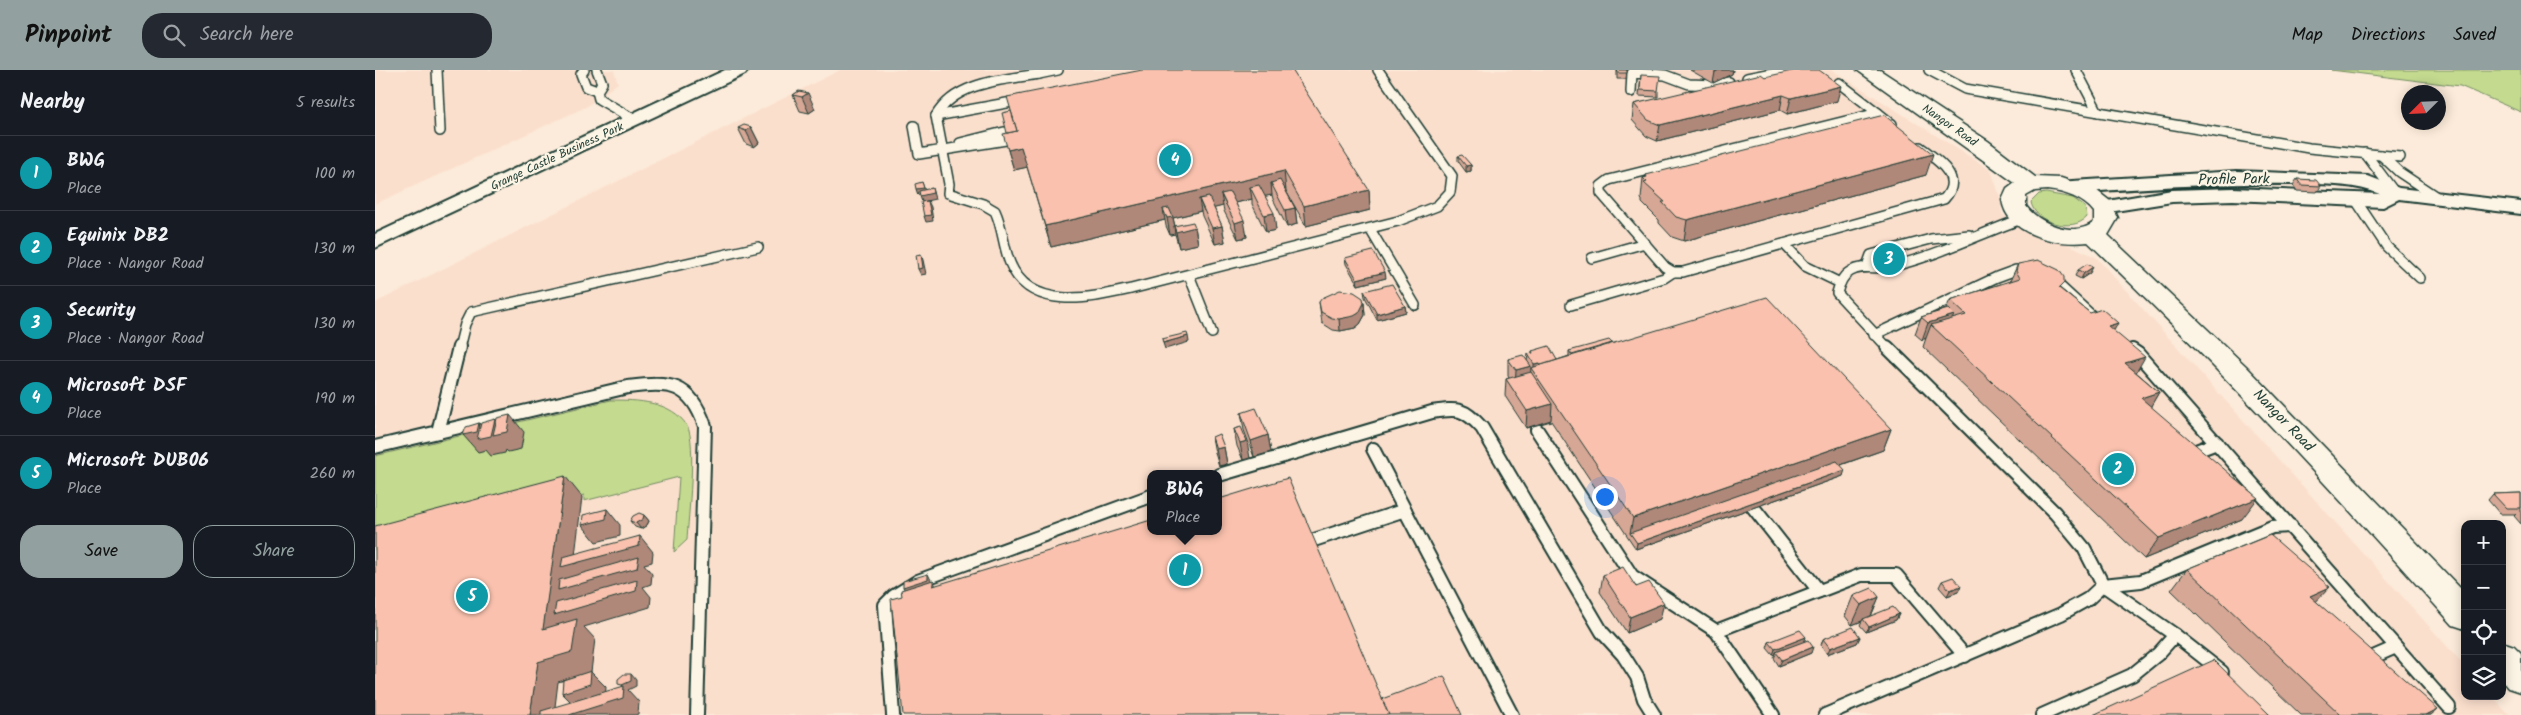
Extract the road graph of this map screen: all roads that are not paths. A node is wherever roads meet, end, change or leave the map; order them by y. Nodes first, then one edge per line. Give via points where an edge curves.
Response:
1 (437, 70) edge
2 (584, 70) edge
3 (597, 70) edge
4 (739, 70) edge
5 (1058, 70) edge
6 (1378, 70) edge
7 (1787, 70) edge
8 (1867, 70) edge
9 (1929, 70) edge
10 (2076, 70) edge
11 (1042, 72) edge
12 (1839, 83) edge
13 (597, 91) junction
14 (1631, 92) dead end
15 (1031, 98) edge
16 (2098, 112) junction
17 (1877, 113) junction
18 (937, 116) junction
19 (633, 119) junction
20 (914, 126) dead end
21 (1899, 130) edge
22 (440, 131) dead end
23 (1005, 136) edge
24 (1913, 141) edge
25 (942, 149) junction
26 (2365, 154) junction
27 (2381, 155) junction
28 (2400, 157) dead end
29 (2030, 184) junction
30 (2072, 187) junction
31 (2395, 193) junction
32 (2438, 198) junction
33 (2355, 199) junction
34 (2103, 207) junction
35 (2521, 208) edge
36 (2024, 218) junction
37 (1370, 229) junction
38 (1978, 234) junction
39 (2093, 234) junction
40 (375, 242) edge
41 (1645, 243) junction
42 (1784, 244) junction
43 (758, 247) dead end
44 (1592, 258) dead end
45 (1867, 266) junction
46 (1673, 272) junction
47 (1189, 275) junction
48 (2420, 278) dead end
49 (1840, 283) junction
50 (1415, 305) dead end
51 (1571, 305) dead end
52 (2107, 330) edge
53 (1212, 333) dead end
54 (1873, 335) junction
55 (2119, 343) edge
56 (1537, 430) dead end
57 (438, 432) junction
58 (2217, 443) junction
59 (375, 447) edge
60 (1373, 449) dead end
61 (2177, 459) edge
62 (1222, 474) edge
63 (1147, 497) edge
64 (1749, 502) edge
65 (1405, 510) junction
66 (2291, 526) junction
67 (1314, 540) edge
68 (2103, 585) junction
69 (1819, 591) junction
70 (2461, 611) edge
71 (1716, 631) junction
72 (2175, 635) junction
73 (2397, 647) junction
74 (1965, 656) junction
75 (2506, 660) edge
76 (2351, 667) edge
77 (2521, 677) edge
78 (2232, 682) edge
79 (2449, 707) dead end
80 (697, 715) edge
81 (893, 715) edge
82 (1511, 715) edge
83 (1654, 715) edge
84 (1773, 715) edge
85 (1825, 715) edge
86 (2042, 715) edge

1 - 22 lane
2 - 13 lane via 581,74 586,87
3 - 13 lane via 601,83
4 - 19 street, Grange Castle Business Park
5 - 11 lane
6 - 37 lane via 1452,176 1450,192 1437,206
7 - 14 lane via 1715,85 1689,84 1665,75 1632,72
8 - 29 main road, Nangor Road via 1972,140
9 - 16 lane via 1965,89
10 - 16 lane
11 - 18 lane via 958,93 946,100
12 - 17 lane
13 - 19 lane via 599,99
15 - 18 lane
16 - 26 lane via 2282,144
17 - 21 lane
17 - 41 lane via 1604,183 1601,193
18 - 25 lane
19 - 40 street, Grange Castle Business Park
20 - 25 lane via 919,154
23 - 25 lane
24 - 42 lane via 1942,164 1951,176 1954,187 1951,194 1944,199
25 - 47 lane via 948,193 995,211 1010,264 1016,276 1035,292 1058,298 1086,297
26 - 27 lane
26 - 31 lane
27 - 28 lane
27 - 32 lane via 2400,173
29 - 30 main road
29 - 36 main road via 2020,188 2012,201
30 - 31 street, Profile Park via 2237,177 2308,178 2368,182
30 - 34 main road
31 - 32 street, Profile Park
31 - 33 street, Profile Park via 2383,201
32 - 35 street, Profile Park
33 - 34 street, Profile Park via 2233,194 2172,196
33 - 48 lane via 2387,247
34 - 39 main road via 2107,223
36 - 38 lane
36 - 39 main road via 2050,232 2080,236
37 - 47 lane
37 - 50 lane
38 - 45 lane via 1944,250 1887,268
38 - 45 lane via 1931,239 1871,255
39 - 70 main road, Nangor Road via 2289,424
41 - 44 lane
41 - 46 lane
42 - 46 lane via 1693,270
42 - 49 lane via 1805,266
43 - 57 lane via 471,312 465,324
45 - 49 lane via 1850,271
46 - 51 lane via 1664,278
47 - 53 lane
49 - 54 lane via 1837,293
52 - 54 lane via 2050,277 2016,270
54 - 68 lane via 2061,520 2097,568
55 - 58 lane via 2138,354
56 - 71 lane via 1632,576
57 - 59 lane
57 - 80 lane via 628,387 667,384 694,398 705,426
58 - 61 lane
58 - 66 lane
60 - 65 lane
62 - 83 lane via 1432,412 1457,408 1469,412 1482,428 1602,632 1637,677
63 - 81 lane via 918,581 894,596 885,605
64 - 69 lane
65 - 67 lane
65 - 82 lane
66 - 68 lane via 2272,527 2141,581
66 - 73 lane
68 - 72 lane
68 - 74 lane via 2088,599 2061,614
69 - 71 lane
69 - 74 lane via 1861,575 1896,576
71 - 84 lane
72 - 78 lane via 2212,662
72 - 86 lane via 2158,654 2132,674
73 - 76 lane
73 - 79 lane
74 - 85 lane
75 - 77 main road

